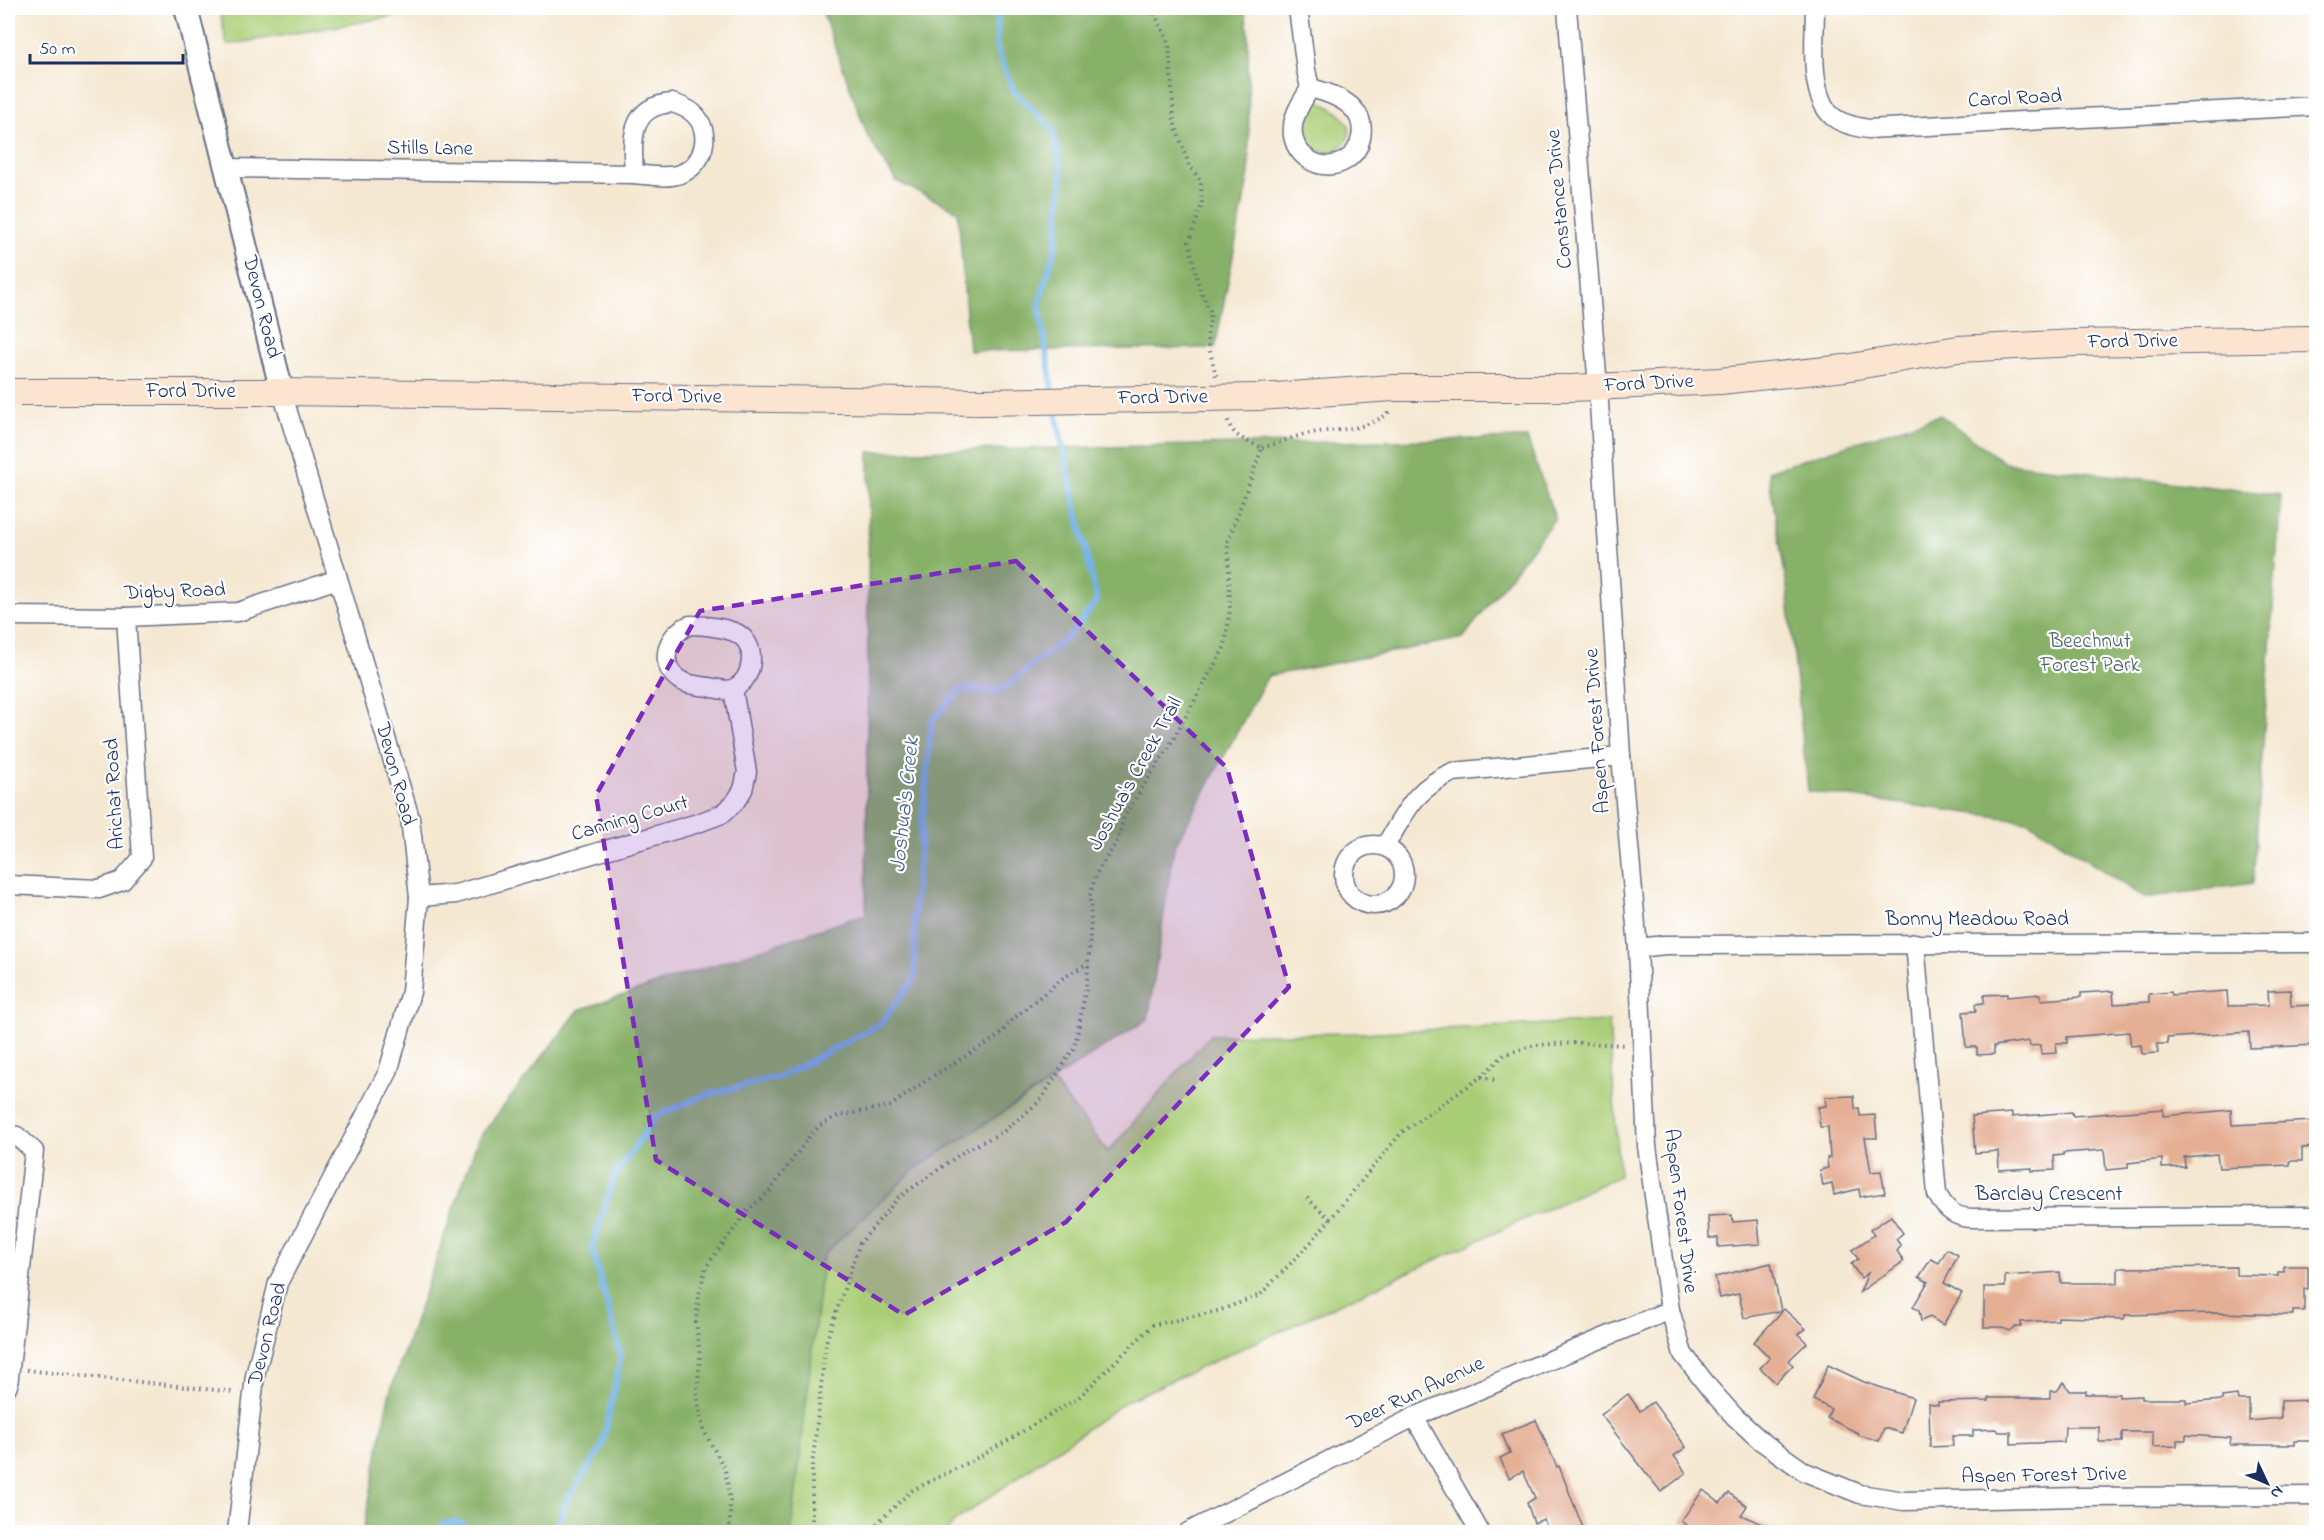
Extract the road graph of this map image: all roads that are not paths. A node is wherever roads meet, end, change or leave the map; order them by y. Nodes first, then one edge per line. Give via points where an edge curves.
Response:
1 (186, 8) edge
2 (1298, 8) edge
3 (1567, 8) edge
4 (1815, 8) edge
5 (1311, 88) junction
6 (2316, 106) edge
7 (226, 168) junction
8 (634, 174) junction
9 (2316, 339) edge
10 (1598, 387) junction
11 (8, 392) edge
12 (282, 392) junction
13 (338, 579) junction
14 (8, 616) edge
15 (126, 617) junction
16 (733, 689) junction
17 (1621, 756) junction
18 (1385, 846) dead end
19 (8, 885) edge
20 (419, 897) junction
21 (1915, 943) junction
22 (2316, 943) edge
23 (1638, 948) junction
24 (8, 1134) edge
25 (2316, 1216) edge
26 (1670, 1310) junction
27 (9, 1377) edge
28 (1414, 1417) junction
29 (2316, 1496) edge
30 (237, 1533) edge
31 (1188, 1533) edge
32 (1480, 1533) edge

1 - 7 street, Devon Road
2 - 5 street
3 - 10 street, Constance Drive
4 - 6 street, Carol Road via 1816,88 1822,104 1834,118 1868,129
5 - 5 street via 1327,92 1355,110 1362,132 1354,153 1345,161 1334,165 1312,162 1295,146 1293,124
7 - 8 street, Stills Lane
7 - 12 street, Devon Road
8 - 8 street, Stills Lane via 670,177 692,168 704,148 701,124 694,114 672,103 648,109 640,118 633,139
9 - 10 main road, Ford Drive via 1958,349 1845,368 1720,381
10 - 12 main road, Ford Drive, bridge via 1393,388 1258,397 982,402
10 - 17 street, Aspen Forest Drive
11 - 12 main road, Ford Drive
12 - 13 street, Devon Road
13 - 15 street, Digby Road via 238,612
13 - 20 street, Devon Road via 410,818
14 - 15 street, Digby Road
15 - 19 street, Arichat Road via 142,858 122,881 99,889
16 - 16 street via 741,684 751,661 746,642 733,632 700,624 682,628 667,651 666,663 671,672 690,684
16 - 20 street, Canning Court via 747,772 743,790 722,814 456,894
17 - 18 street via 1453,772 1433,781 1417,795
17 - 23 street, Aspen Forest Drive
20 - 30 street, Devon Road via 411,992 388,1072 278,1283 255,1376
21 - 22 street, Bonny Meadow Road
21 - 23 street, Bonny Meadow Road
21 - 25 street, Barclay Crescent via 1937,1194 1942,1205 1954,1214 1963,1218
23 - 26 street, Aspen Forest Drive via 1647,1146
24 - 27 street via 17,1136 34,1151
26 - 28 street, Deer Run Avenue
26 - 29 street, Aspen Forest Drive via 1683,1354 1735,1417 1805,1472 1860,1494 1904,1501
28 - 31 street, Deer Run Avenue
28 - 32 street

